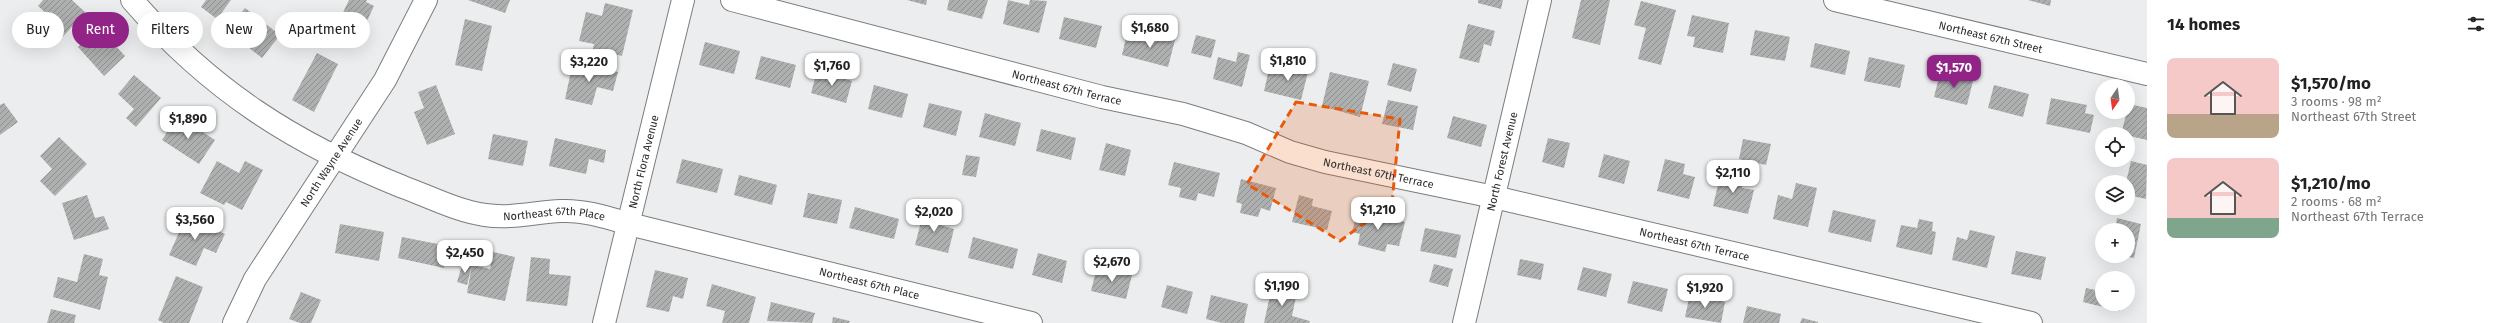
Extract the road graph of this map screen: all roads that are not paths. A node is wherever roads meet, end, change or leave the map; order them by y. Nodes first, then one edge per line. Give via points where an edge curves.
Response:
1 (132, 0) edge
2 (426, 0) edge
3 (683, 0) edge
4 (732, 0) edge
5 (1540, 0) edge
6 (1835, 0) edge
7 (2147, 74) edge
8 (334, 157) junction
9 (1494, 197) junction
10 (629, 224) junction
11 (234, 323) edge
12 (604, 323) edge
13 (1031, 323) edge
14 (1464, 323) edge
15 (2031, 323) edge

1 - 8 street, Northeast 67th Place via 173,46 238,101 292,136
2 - 8 street, North Wayne Avenue via 385,80
3 - 10 street, North Flora Avenue
4 - 9 street, Northeast 67th Terrace via 1102,97 1183,114 1246,133 1290,152 1325,162
5 - 9 street, North Forest Avenue
6 - 7 street, Northeast 67th Street
8 - 10 street, Northeast 67th Place via 465,212 508,216 561,211 583,212
8 - 11 street, North Wayne Avenue via 255,279
9 - 14 street, North Forest Avenue
9 - 15 street, Northeast 67th Terrace
10 - 12 street, North Flora Avenue
10 - 13 street, Northeast 67th Place

